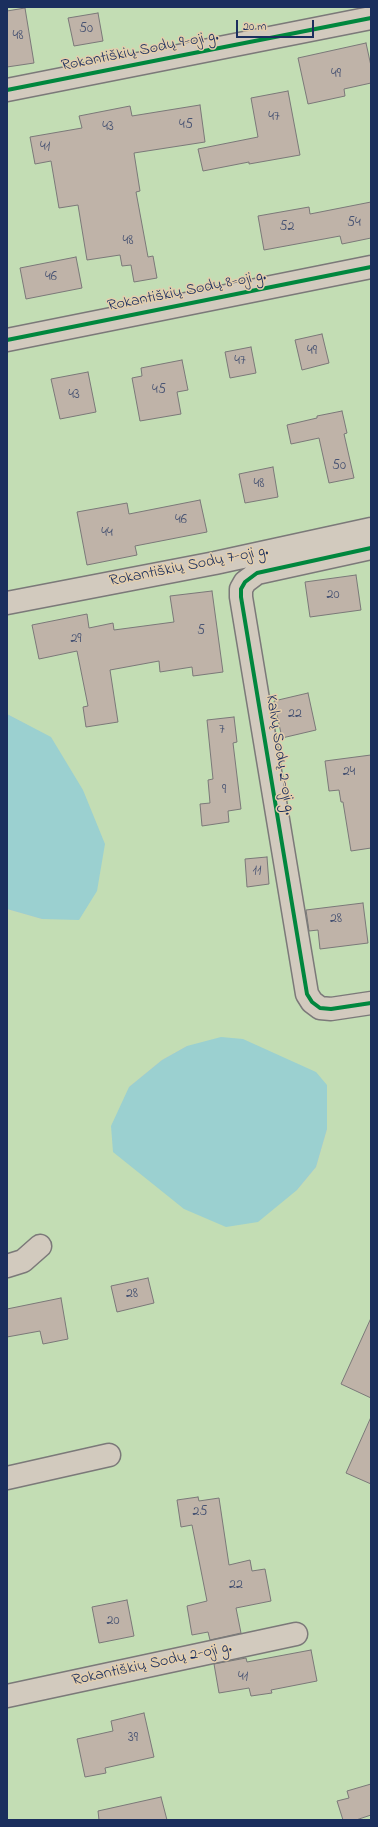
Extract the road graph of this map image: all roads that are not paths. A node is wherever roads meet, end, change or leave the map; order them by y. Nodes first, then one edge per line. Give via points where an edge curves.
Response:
1 (371, 18) edge
2 (7, 90) edge
3 (371, 267) edge
4 (7, 340) edge
5 (371, 529) edge
6 (371, 548) edge
7 (7, 603) edge
8 (371, 1003) edge
9 (40, 1246) dead end
10 (7, 1266) edge
11 (109, 1455) dead end
12 (7, 1478) edge
13 (296, 1634) dead end
14 (7, 1696) edge

1 - 2 street, Rokantiškių Sodų 9-oji g.
3 - 4 street, Rokantiškių Sodų 8-oji g.
5 - 7 street, Rokantiškių Sodų 7-oji g. via 216,563
6 - 8 street, Kalvų Sodų 2-oji g. via 256,573 245,582 240,597 307,994 320,1008 331,1009
9 - 10 street via 23,1261
11 - 12 street
13 - 14 street, Rokantiškių Sodų 2-oji g.

